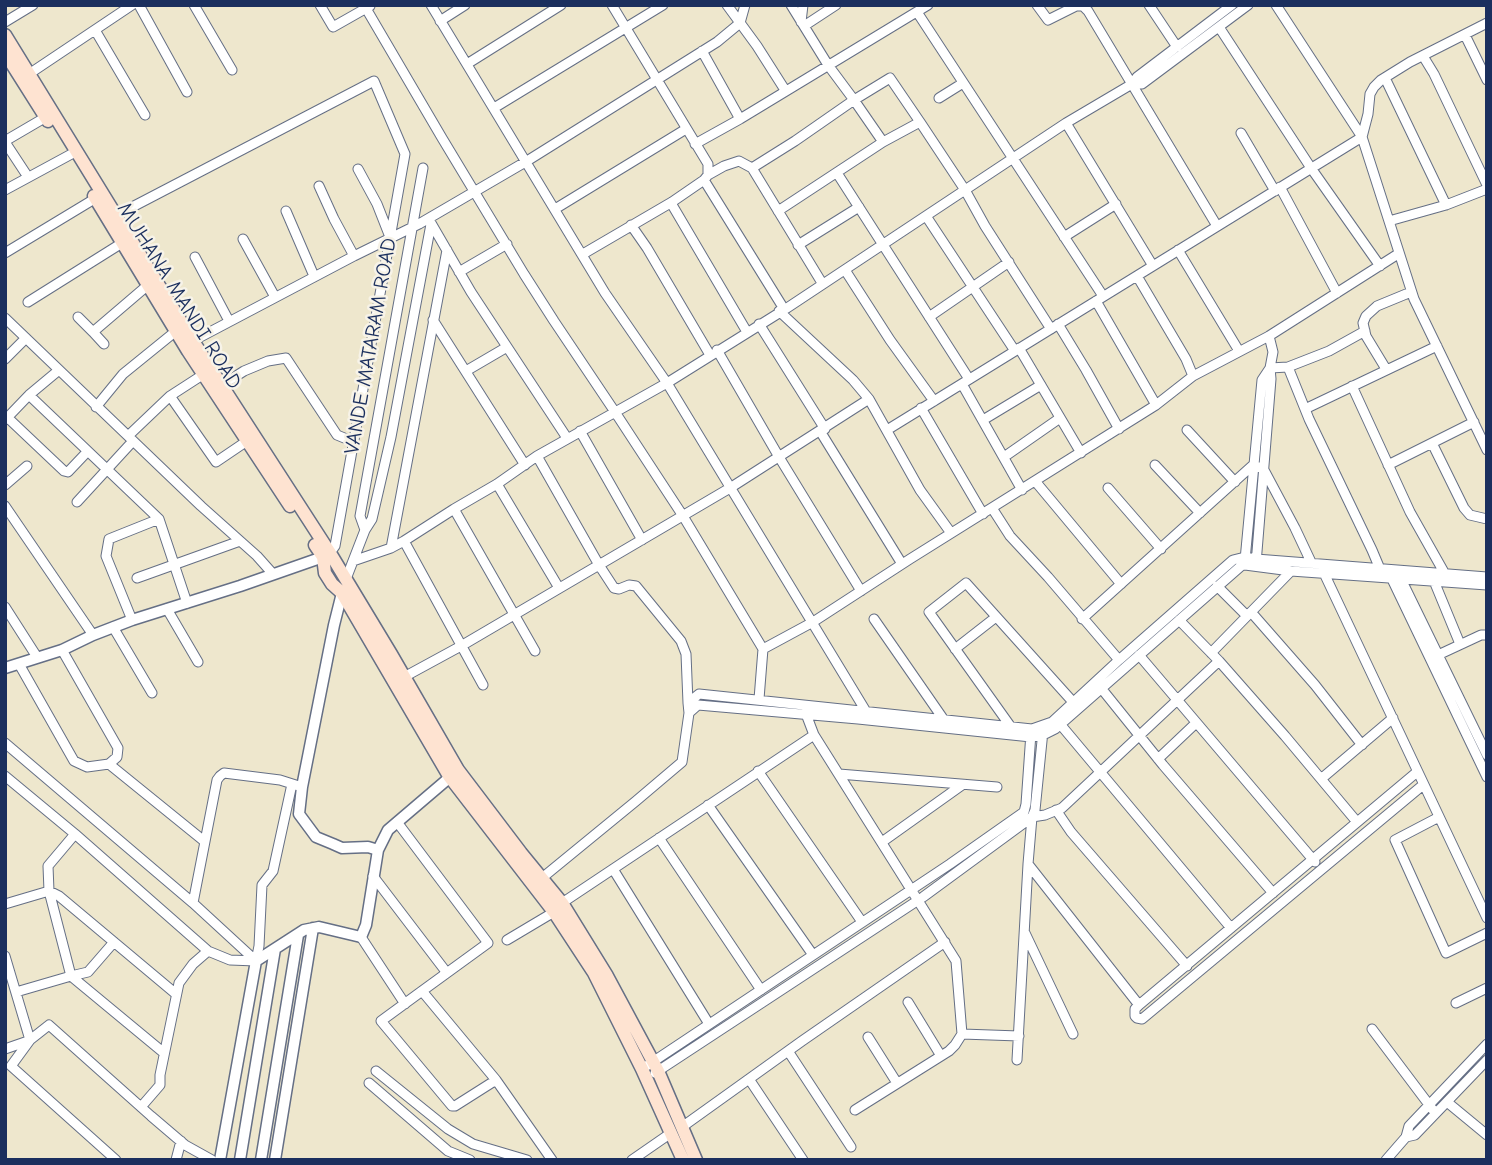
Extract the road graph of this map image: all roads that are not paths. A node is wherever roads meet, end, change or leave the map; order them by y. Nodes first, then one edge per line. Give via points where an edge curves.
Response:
1 (33, 5) edge
2 (132, 5) edge
3 (139, 5) edge
4 (194, 5) edge
5 (320, 5) edge
6 (431, 5) edge
7 (466, 5) edge
8 (561, 5) edge
9 (612, 5) edge
10 (663, 5) edge
11 (727, 5) edge
12 (745, 5) edge
13 (791, 5) edge
14 (803, 5) edge
15 (836, 5) edge
16 (928, 5) edge
17 (1037, 5) edge
18 (1149, 5) edge
19 (1232, 5) edge
20 (1248, 5) edge
21 (1276, 5) edge
22 (367, 6) edge
23 (917, 12) junction
24 (440, 21) junction
25 (5, 22) edge
26 (740, 23) junction
27 (1487, 23) edge
28 (803, 24) junction
29 (625, 27) junction
30 (1219, 27) junction
31 (95, 30) junction
32 (1465, 34) junction
33 (5, 35) edge
34 (1177, 47) junction
35 (702, 51) junction
36 (1423, 56) junction
37 (7, 60) edge
38 (467, 64) junction
39 (828, 65) junction
40 (232, 70) dead end
41 (29, 74) junction
42 (1385, 78) junction
43 (657, 79) junction
44 (1487, 80) edge
45 (963, 83) junction
46 (1132, 84) junction
47 (785, 90) junction
48 (187, 92) dead end
49 (939, 98) dead end
50 (854, 100) junction
51 (494, 108) junction
52 (145, 115) dead end
53 (46, 117) junction
54 (740, 119) junction
55 (920, 122) junction
56 (1066, 123) junction
57 (686, 129) junction
58 (1241, 133) dead end
59 (1362, 137) junction
60 (5, 141) edge
61 (883, 142) junction
62 (695, 144) junction
63 (73, 153) junction
64 (1013, 159) junction
65 (527, 161) junction
66 (423, 168) dead end
67 (752, 168) junction
68 (1311, 168) junction
69 (358, 169) dead end
70 (837, 173) junction
71 (28, 177) junction
72 (706, 178) junction
73 (319, 187) dead end
74 (1487, 187) edge
75 (1278, 189) junction
76 (5, 190) edge
77 (965, 190) junction
78 (475, 192) junction
79 (96, 198) junction
80 (671, 203) junction
81 (1116, 204) junction
82 (1446, 205) junction
83 (859, 207) junction
84 (555, 209) junction
85 (286, 211) dead end
86 (778, 211) junction
87 (926, 216) junction
88 (112, 217) junction
89 (430, 221) junction
90 (1389, 221) junction
91 (631, 225) junction
92 (1217, 226) junction
93 (411, 228) junction
94 (1065, 237) junction
95 (243, 239) dead end
96 (391, 239) junction
97 (122, 243) junction
98 (507, 244) junction
99 (798, 244) junction
100 (883, 245) junction
101 (447, 250) junction
102 (1178, 250) junction
103 (5, 253) edge
104 (583, 254) junction
105 (1398, 254) junction
106 (354, 256) junction
107 (195, 257) dead end
108 (1009, 262) junction
109 (1153, 266) junction
110 (1380, 266) junction
111 (845, 270) junction
112 (459, 272) junction
113 (314, 276) junction
114 (1137, 276) junction
115 (822, 283) junction
116 (148, 285) junction
117 (973, 287) junction
118 (1412, 292) junction
119 (1337, 293) junction
120 (275, 297) junction
121 (1100, 299) junction
122 (28, 302) dead end
123 (782, 310) junction
124 (78, 317) dead end
125 (929, 317) junction
126 (5, 318) edge
127 (433, 320) junction
128 (229, 321) junction
129 (760, 324) junction
130 (1054, 326) junction
131 (176, 331) junction
132 (747, 331) junction
133 (1365, 331) junction
134 (93, 332) junction
135 (1269, 335) junction
136 (26, 338) junction
137 (189, 343) junction
138 (104, 344) dead end
139 (1437, 346) junction
140 (508, 347) junction
141 (1017, 350) junction
142 (1239, 351) junction
143 (713, 353) junction
144 (5, 359) edge
145 (1288, 367) junction
146 (1270, 368) junction
147 (1386, 369) junction
148 (59, 370) junction
149 (466, 371) junction
150 (204, 374) junction
151 (1193, 376) junction
152 (965, 381) junction
153 (667, 383) junction
154 (1041, 384) junction
155 (222, 385) junction
156 (1352, 386) junction
157 (29, 395) junction
158 (170, 396) junction
159 (869, 399) junction
160 (934, 401) junction
161 (1156, 405) junction
162 (96, 407) junction
163 (921, 408) junction
164 (1305, 409) junction
165 (615, 412) junction
166 (1060, 418) junction
167 (6, 419) edge
168 (983, 419) junction
169 (1474, 422) junction
170 (1119, 429) junction
171 (822, 430) junction
172 (887, 430) junction
173 (1187, 430) dead end
174 (580, 431) junction
175 (130, 438) junction
176 (567, 438) junction
177 (247, 441) junction
178 (354, 442) junction
179 (1432, 443) junction
180 (1487, 450) edge
181 (87, 452) junction
182 (1081, 453) junction
183 (537, 456) junction
184 (779, 457) junction
185 (1004, 457) junction
186 (525, 464) junction
187 (1155, 465) dead end
188 (1388, 465) junction
189 (1258, 466) junction
190 (27, 467) dead end
191 (107, 469) junction
192 (1035, 481) junction
193 (1235, 482) junction
194 (497, 484) junction
195 (5, 485) edge
196 (730, 488) junction
197 (1108, 488) dead end
198 (1022, 490) junction
199 (77, 502) dead end
200 (5, 506) edge
201 (454, 509) junction
202 (988, 511) junction
203 (1200, 513) junction
204 (683, 516) junction
205 (159, 519) junction
206 (1487, 519) edge
207 (365, 530) junction
208 (951, 533) junction
209 (642, 540) junction
210 (240, 541) junction
211 (404, 541) junction
212 (391, 548) junction
213 (1161, 549) junction
214 (327, 555) junction
215 (353, 561) junction
216 (1245, 561) junction
217 (1256, 562) junction
218 (1315, 563) junction
219 (902, 564) junction
220 (174, 565) junction
221 (599, 565) junction
222 (1291, 571) junction
223 (1324, 573) junction
224 (1392, 573) junction
225 (273, 574) junction
226 (1445, 574) junction
227 (1487, 577) edge
228 (137, 578) dead end
229 (346, 579) junction
230 (1434, 582) junction
231 (1121, 584) junction
232 (1487, 585) edge
233 (1217, 586) junction
234 (559, 588) junction
235 (861, 591) junction
236 (342, 593) junction
237 (187, 603) junction
238 (5, 607) edge
239 (167, 609) junction
240 (1249, 614) junction
241 (513, 615) junction
242 (996, 617) junction
243 (874, 619) dead end
244 (1082, 619) junction
245 (132, 620) junction
246 (1179, 620) junction
247 (813, 622) junction
248 (113, 627) junction
249 (93, 635) junction
250 (1487, 635) edge
251 (1460, 644) junction
252 (461, 646) junction
253 (763, 649) junction
254 (955, 649) junction
255 (62, 650) junction
256 (535, 651) dead end
257 (1211, 653) junction
258 (1139, 655) junction
259 (1438, 655) junction
260 (37, 657) junction
261 (1119, 660) junction
262 (198, 662) dead end
263 (1219, 662) junction
264 (19, 664) junction
265 (5, 668) edge
266 (404, 677) junction
267 (483, 685) dead end
268 (1101, 688) junction
269 (152, 693) dead end
270 (759, 699) junction
271 (1177, 700) junction
272 (1073, 702) junction
273 (688, 703) junction
274 (808, 710) junction
275 (689, 713) junction
276 (869, 716) junction
277 (1393, 718) junction
278 (944, 720) junction
279 (1196, 723) junction
280 (1060, 724) junction
281 (1011, 727) junction
282 (1043, 731) junction
283 (1031, 733) junction
284 (814, 735) junction
285 (1139, 736) junction
286 (5, 743) edge
287 (1362, 745) junction
288 (1487, 755) edge
289 (1157, 759) junction
290 (109, 764) junction
291 (758, 771) junction
292 (1100, 771) junction
293 (1417, 772) junction
294 (454, 773) junction
295 (839, 774) junction
296 (5, 776) edge
297 (1487, 777) edge
298 (1321, 779) junction
299 (962, 785) junction
300 (1423, 785) junction
301 (297, 786) junction
302 (997, 787) dead end
303 (708, 805) junction
304 (1056, 810) junction
305 (1028, 815) junction
306 (1439, 817) junction
307 (397, 822) junction
308 (1357, 822) junction
309 (75, 834) junction
310 (659, 838) junction
311 (204, 841) junction
312 (882, 842) junction
313 (378, 850) junction
314 (1313, 859) junction
315 (1028, 864) junction
316 (613, 869) junction
317 (1321, 869) junction
318 (373, 876) junction
319 (542, 878) junction
320 (912, 889) junction
321 (49, 891) junction
322 (1273, 893) junction
323 (919, 899) junction
324 (193, 903) junction
325 (5, 904) edge
326 (558, 908) junction
327 (1487, 918) edge
328 (862, 922) junction
329 (313, 928) junction
330 (1231, 928) junction
331 (1024, 931) junction
332 (1487, 933) edge
333 (298, 934) junction
334 (361, 937) junction
335 (507, 940) dead end
336 (114, 942) junction
337 (945, 942) junction
338 (275, 950) junction
339 (208, 951) junction
340 (813, 955) junction
341 (5, 956) edge
342 (256, 961) junction
343 (1187, 966) junction
344 (447, 973) junction
345 (71, 976) junction
346 (1487, 988) edge
347 (761, 990) junction
348 (422, 991) junction
349 (16, 992) junction
350 (176, 994) junction
351 (908, 1002) dead end
352 (1456, 1003) dead end
353 (405, 1004) junction
354 (1139, 1006) junction
355 (709, 1024) junction
356 (1372, 1029) dead end
357 (962, 1034) junction
358 (1073, 1034) dead end
359 (1019, 1036) junction
360 (868, 1037) dead end
361 (30, 1040) junction
362 (1487, 1044) edge
363 (5, 1049) edge
364 (788, 1051) junction
365 (164, 1053) junction
366 (941, 1056) junction
367 (1017, 1060) dead end
368 (1486, 1064) edge
369 (650, 1070) junction
370 (376, 1071) dead end
371 (749, 1079) junction
372 (496, 1080) junction
373 (369, 1083) dead end
374 (897, 1083) junction
375 (1447, 1102) junction
376 (141, 1107) junction
377 (855, 1110) dead end
378 (1433, 1110) junction
379 (676, 1130) junction
380 (1487, 1135) edge
381 (181, 1141) junction
382 (852, 1147) dead end
383 (116, 1160) edge
384 (176, 1160) edge
385 (212, 1160) edge
386 (220, 1160) edge
387 (240, 1160) edge
388 (261, 1160) edge
389 (275, 1160) edge
390 (470, 1160) edge
391 (527, 1160) edge
392 (552, 1160) edge
393 (632, 1160) edge
394 (683, 1160) edge
395 (696, 1160) edge
396 (803, 1160) edge
397 (1386, 1160) edge

1 - 25 street
2 - 31 street
3 - 48 street
4 - 40 street
5 - 22 street via 333,27
6 - 24 street
7 - 24 street
8 - 38 street
9 - 29 street
10 - 29 street
11 - 26 street
12 - 26 street
13 - 28 street
14 - 28 street
15 - 28 street
16 - 23 street
17 - 46 street via 1048,20 1083,6
18 - 34 street
19 - 34 street
20 - 30 street
21 - 59 street
22 - 78 street
23 - 39 street
23 - 45 street
24 - 38 street
26 - 35 street
26 - 47 street
27 - 32 street
28 - 39 street
29 - 43 street
29 - 51 street
30 - 46 street via 1142,85
30 - 68 street
31 - 41 street
31 - 52 street
32 - 36 street
32 - 44 street
33 - 41 main road
34 - 46 street
35 - 43 street
35 - 54 street
36 - 42 street
36 - 74 street
37 - 53 main road, MUHANA MANDI ROAD
38 - 51 street
39 - 47 street
39 - 50 street
41 - 63 main road
42 - 59 street via 1370,94
42 - 82 street
43 - 57 street
43 - 65 street
45 - 49 street
45 - 64 street
46 - 56 street
46 - 92 street
47 - 54 street
50 - 55 street via 890,78
50 - 61 street
50 - 67 street
51 - 65 street
53 - 60 street
53 - 63 main road, MUHANA MANDI ROAD
54 - 62 street
55 - 61 street
55 - 77 street
56 - 64 street
56 - 81 street
57 - 62 street
57 - 84 street
58 - 75 street
59 - 68 street
59 - 90 street
60 - 71 street
61 - 70 street
62 - 72 street via 708,164
63 - 71 street
63 - 79 main road, MUHANA MANDI ROAD
63 - 88 main road
64 - 77 street
64 - 94 street
65 - 78 street
65 - 84 street
66 - 93 street, VANDE MATARAM ROAD
67 - 72 street via 733,162
67 - 86 street
68 - 75 street
68 - 110 street
69 - 96 street
70 - 83 street
70 - 86 street
71 - 76 street
72 - 80 street
72 - 123 street
73 - 106 street
74 - 82 street
75 - 92 street
75 - 119 street
77 - 87 street
77 - 108 street
78 - 89 street
78 - 98 street
79 - 88 main road, MUHANA MANDI ROAD
79 - 103 street
80 - 91 street
80 - 132 street
81 - 94 street
81 - 109 street
82 - 90 street
83 - 99 street
83 - 100 street
84 - 104 street
85 - 113 street
86 - 99 street
87 - 100 street
87 - 117 street
88 - 96 street via 374,81 405,154
88 - 97 main road, MUHANA MANDI ROAD
88 - 137 main road
89 - 93 street
89 - 101 street
89 - 207 street, VANDE MATARAM ROAD via 391,438 372,519
90 - 105 street
91 - 104 street
91 - 143 street
92 - 102 street
93 - 96 street
93 - 207 street, VANDE MATARAM ROAD via 360,516
94 - 121 street
95 - 120 street
96 - 106 street
96 - 178 street
97 - 116 main road, MUHANA MANDI ROAD
97 - 122 street
98 - 112 street
98 - 165 street
99 - 115 street
100 - 111 street
100 - 125 street
101 - 112 street
101 - 127 street
102 - 109 street
102 - 142 street
104 - 153 street
105 - 110 street
105 - 118 street
106 - 113 street
107 - 128 street
108 - 117 street
108 - 130 street
109 - 114 street
110 - 119 street
111 - 115 street
111 - 160 street
112 - 140 street
113 - 120 street
114 - 121 street
114 - 151 street
115 - 123 street
116 - 131 main road, MUHANA MANDI ROAD
116 - 134 street
117 - 125 street
117 - 141 street
118 - 133 street via 1377,306 1366,316
118 - 139 street
119 - 135 street
120 - 128 street
121 - 130 street
121 - 161 street
123 - 129 street
123 - 159 street
124 - 134 street
125 - 152 street
126 - 136 street
127 - 149 street
127 - 212 street
128 - 137 street
129 - 132 street
129 - 171 street
130 - 141 street
130 - 170 street via 1086,370
131 - 137 main road, MUHANA MANDI ROAD
131 - 162 street via 123,374
132 - 143 street
133 - 145 street
133 - 147 street
134 - 138 street
135 - 142 street
135 - 146 street
136 - 144 street
136 - 148 street
137 - 150 main road, MUHANA MANDI ROAD
137 - 155 main road
139 - 147 street
139 - 169 street
140 - 149 street
140 - 176 street
141 - 152 street
141 - 154 street
142 - 151 street
143 - 153 street
143 - 184 street
145 - 146 street
145 - 164 street
146 - 189 street via 1262,380
147 - 156 street
148 - 157 street
148 - 162 street
149 - 186 street
150 - 158 street
150 - 177 main road, MUHANA MANDI ROAD
151 - 161 street
152 - 160 street
152 - 168 street
153 - 165 street
153 - 196 street
154 - 166 street
154 - 168 street
155 - 178 street via 244,371 286,358 337,435
155 - 214 main road
156 - 164 street
156 - 188 street
157 - 167 street
157 - 181 street
158 - 175 street
158 - 177 street via 216,462
159 - 171 street
159 - 172 street
160 - 163 street
161 - 170 street
162 - 175 street
163 - 172 street
163 - 202 street
164 - 224 street
165 - 174 street
165 - 204 street
166 - 182 street
166 - 185 street
167 - 181 street via 64,471
168 - 185 street
169 - 179 street
169 - 180 street
170 - 182 street
171 - 184 street
171 - 219 street
172 - 208 street via 920,490
173 - 193 street
174 - 176 street
174 - 209 street
175 - 191 street
175 - 210 street
176 - 183 street
177 - 214 main road, MUHANA MANDI ROAD
178 - 214 street via 335,546
179 - 188 street
179 - 206 street via 1464,508 1470,515
181 - 191 street
182 - 192 street
183 - 186 street
183 - 221 street
184 - 196 street
184 - 235 street
185 - 198 street
186 - 194 street
187 - 203 street
188 - 226 street
189 - 193 street
189 - 216 street
189 - 217 street
189 - 218 street
190 - 195 street
191 - 199 street
191 - 205 street
192 - 198 street
192 - 231 street
193 - 203 street
194 - 201 street
194 - 234 street
196 - 204 street
196 - 247 street
197 - 213 street
198 - 202 street
200 - 249 street
201 - 211 street
201 - 241 street
202 - 208 street
202 - 244 street
203 - 213 street
204 - 209 street
204 - 253 street
205 - 220 street
205 - 245 street via 109,539 106,556
207 - 215 street, VANDE MATARAM ROAD
208 - 219 street
209 - 221 street
210 - 220 street
210 - 225 street
211 - 212 street
211 - 252 street
212 - 215 street
213 - 231 street
214 - 225 street
214 - 229 main road
214 - 236 main road via 325,573
215 - 229 street, VANDE MATARAM ROAD
216 - 217 street
216 - 233 street
216 - 261 street via 1233,560
217 - 218 street
217 - 222 street
218 - 223 street
218 - 224 street
219 - 235 street
220 - 228 street
220 - 237 street
221 - 234 street
221 - 273 street via 614,588 636,586 681,641 686,653
222 - 223 street
222 - 240 street
223 - 224 street
223 - 277 street
224 - 226 street
224 - 230 street
224 - 259 street
224 - 297 street
225 - 237 street
226 - 227 street
229 - 236 main road, VANDE MATARAM ROAD
229 - 266 main road
230 - 232 street
230 - 251 street
231 - 244 street
233 - 240 street
233 - 246 street
234 - 241 street
235 - 247 street
236 - 294 main road
236 - 301 street, VANDE MATARAM ROAD
237 - 239 street
238 - 260 street
239 - 245 street
239 - 262 street
240 - 257 street
240 - 287 street via 1315,685
241 - 252 street
241 - 256 street
242 - 254 street
242 - 254 street via 966,583 929,612
242 - 272 street
243 - 278 street
244 - 261 street
245 - 248 street
246 - 257 street
246 - 258 street
247 - 253 street
247 - 276 street
248 - 249 street
248 - 269 street
249 - 255 street
250 - 251 street
251 - 259 street
252 - 266 street
252 - 267 street
253 - 270 street
254 - 281 street
255 - 260 street
255 - 290 street via 118,748 117,757
257 - 263 street
258 - 268 street
258 - 271 street
259 - 288 street
260 - 264 street
261 - 272 street
263 - 271 street
263 - 298 street
264 - 265 street
264 - 290 street via 74,761 88,767
266 - 294 main road
268 - 280 street
268 - 285 street
270 - 273 street via 699,694
270 - 274 street
271 - 279 street
271 - 285 street
272 - 282 street
273 - 275 street
274 - 275 street via 698,705
274 - 276 street
274 - 284 street
275 - 319 street via 682,762
276 - 278 street
276 - 283 street
277 - 287 street
277 - 293 street
278 - 281 street
279 - 289 street
279 - 314 street
280 - 282 street
280 - 292 street
281 - 283 street
282 - 283 street
282 - 305 street via 1035,810
283 - 305 street
284 - 291 street
284 - 295 street
285 - 289 street
285 - 292 street
286 - 324 street
287 - 298 street
289 - 322 street
290 - 311 street
291 - 303 street
291 - 328 street
292 - 304 street
292 - 330 street
293 - 300 street
293 - 308 street
294 - 307 street
294 - 319 main road
294 - 326 main road
295 - 299 street
295 - 312 street
296 - 309 street
298 - 308 street
299 - 302 street
299 - 312 street
300 - 306 street
300 - 317 street
301 - 311 street via 224,773 217,780
301 - 313 street, VANDE MATARAM ROAD via 299,814 316,836 342,848
301 - 342 street via 272,872 262,885
303 - 310 street
303 - 340 street
304 - 305 street
304 - 343 street
305 - 315 street
305 - 320 street
305 - 323 street
306 - 327 street
306 - 332 street via 1395,839 1446,953
307 - 313 street
307 - 344 street via 488,943
308 - 314 street
309 - 321 street via 48,866
309 - 339 street
310 - 316 street
310 - 347 street
311 - 324 street
312 - 320 street
313 - 318 street
314 - 317 street
314 - 322 street
315 - 331 street
315 - 354 street
316 - 326 street
316 - 355 street
317 - 354 street via 1142,1019 1134,1013
318 - 334 street
318 - 344 street
319 - 326 main road
320 - 323 street
320 - 328 street
321 - 325 street
321 - 336 street
321 - 345 street
322 - 330 street
323 - 337 street
323 - 369 street
324 - 342 street
326 - 335 street
326 - 369 main road
328 - 340 street
329 - 333 street
329 - 334 street
329 - 389 street
330 - 343 street
331 - 358 street
331 - 359 street
333 - 338 street
333 - 388 street
334 - 353 street
336 - 345 street via 88,972
336 - 350 street
337 - 357 street via 956,961
337 - 364 street
338 - 342 street
338 - 387 street
339 - 342 street via 230,960
339 - 350 street via 193,964
340 - 347 street
341 - 349 street
342 - 386 street
343 - 354 street
344 - 348 street
345 - 349 street
345 - 365 street
346 - 352 street
347 - 355 street
348 - 353 street
348 - 372 street
349 - 361 street
350 - 365 street
351 - 366 street
353 - 372 street via 381,1021 452,1106
355 - 369 street
356 - 378 street
357 - 359 street
357 - 366 street
359 - 367 street
360 - 374 street
361 - 363 street
361 - 376 street via 49,1025
361 - 383 street via 11,1066
362 - 378 street
364 - 371 street
364 - 382 street
365 - 376 street via 160,1085
366 - 374 street
368 - 375 street
369 - 379 main road
370 - 391 street via 448,1129 473,1143
371 - 379 street
371 - 396 street
372 - 392 street
373 - 390 street via 449,1151
374 - 377 street
375 - 378 street
375 - 380 street
376 - 381 street
378 - 397 street via 1415,1135 1406,1137
379 - 393 street
379 - 394 main road
379 - 395 main road
381 - 384 street
381 - 385 street

